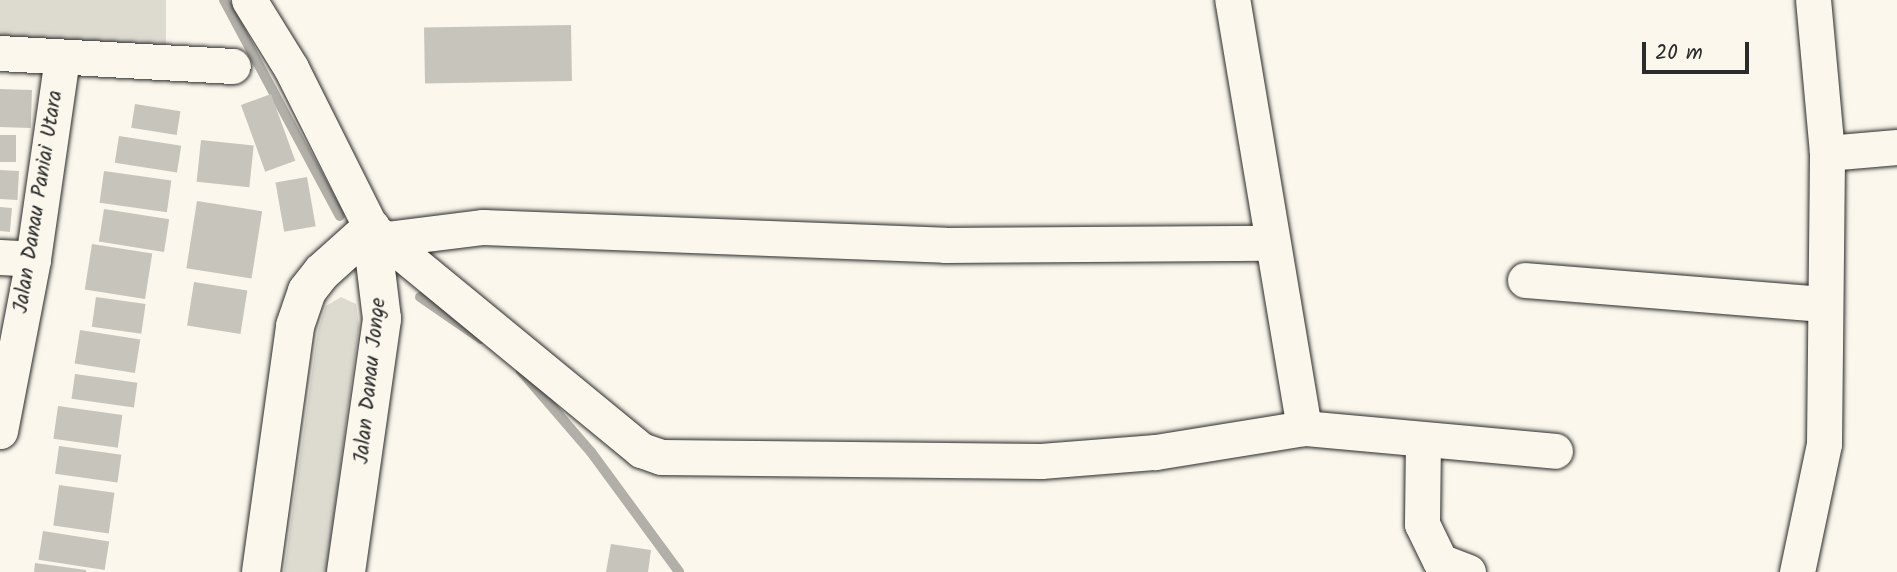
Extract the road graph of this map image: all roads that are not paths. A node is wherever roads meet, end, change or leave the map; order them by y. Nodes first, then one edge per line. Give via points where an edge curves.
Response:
1 (249, 0) edge
2 (1232, 0) edge
3 (1813, 0) edge
4 (0, 53) edge
5 (62, 57) junction
6 (233, 66) dead end
7 (1897, 147) edge
8 (1827, 153) junction
9 (379, 234) junction
10 (1272, 243) junction
11 (16, 258) edge
12 (1525, 280) dead end
13 (1824, 304) junction
14 (1304, 428) junction
15 (0, 431) edge
16 (1423, 440) junction
17 (1555, 451) dead end
18 (261, 572) edge
19 (346, 572) edge
20 (1468, 572) edge
21 (1797, 572) edge

1 - 9 street via 291,68
2 - 10 street
3 - 8 street
4 - 5 street
5 - 6 street
5 - 11 street, Jalan Danau Paniai Utara
7 - 8 street
8 - 13 street
9 - 10 street via 483,227 945,245
9 - 14 street via 641,450 661,457 1041,461 1156,452
9 - 18 main road via 321,272 307,291 295,326
9 - 19 main road, Jalan Danau Jonge via 382,318
10 - 14 street
11 - 15 street, Jalan Danau Paniai Utara
12 - 13 street
13 - 21 street via 1824,444
14 - 16 street
16 - 17 street
16 - 20 street via 1422,524 1440,561

